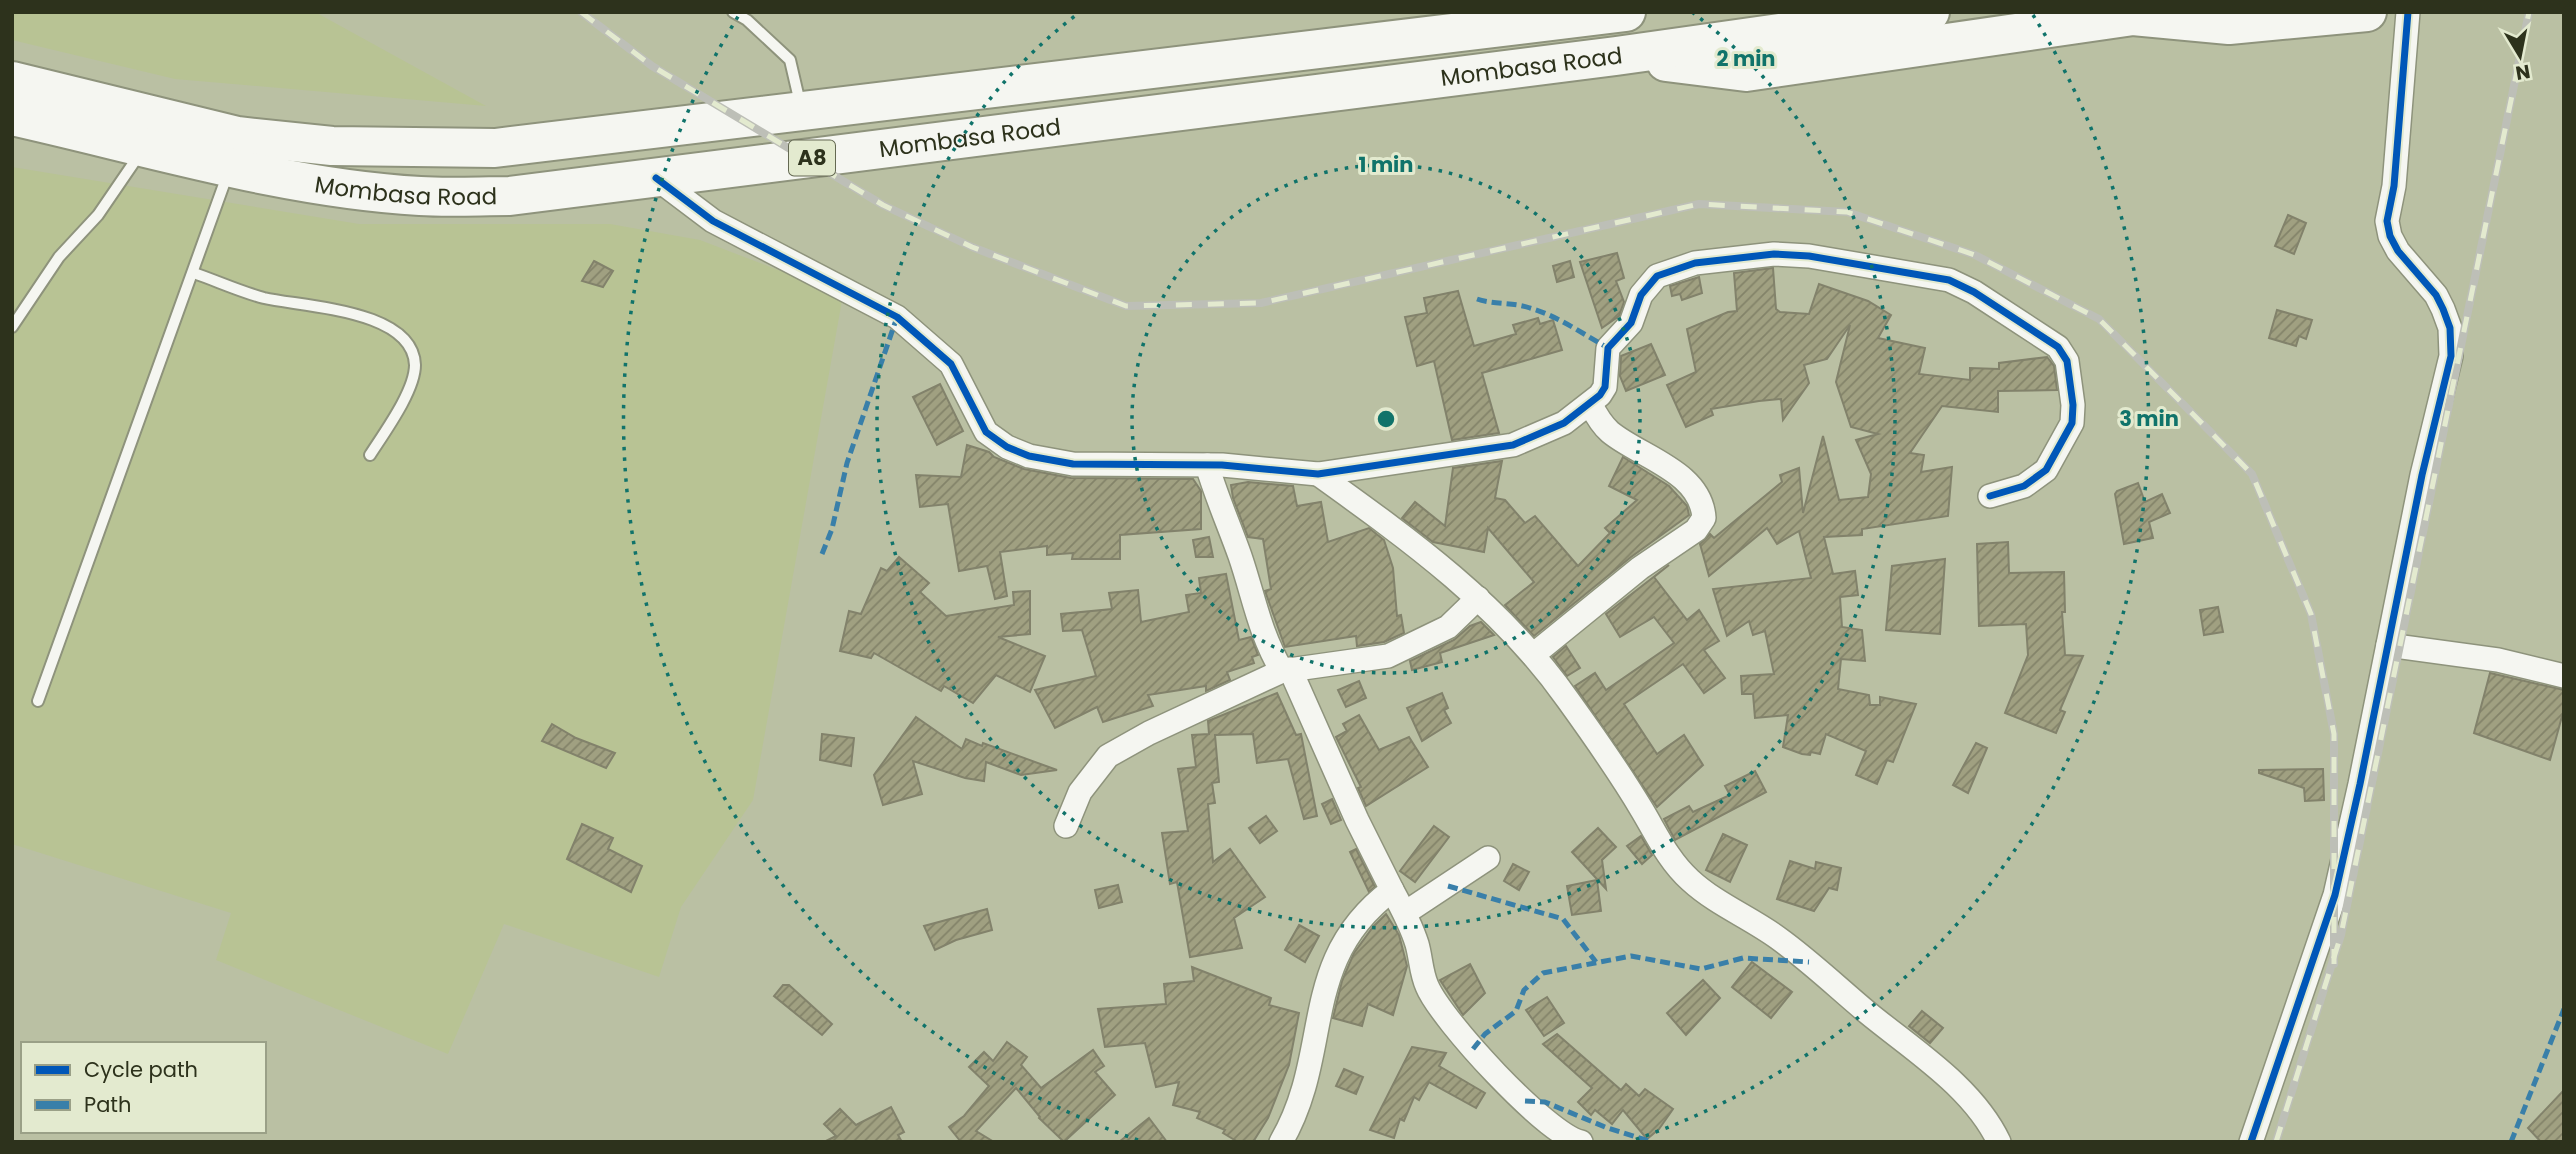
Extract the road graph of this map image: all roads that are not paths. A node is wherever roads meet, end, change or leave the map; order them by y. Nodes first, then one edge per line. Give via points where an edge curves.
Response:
1 (733, 12) edge
2 (1626, 12) edge
3 (1930, 12) edge
4 (2367, 12) edge
5 (2408, 12) edge
6 (2147, 14) edge
7 (1616, 56) junction
8 (12, 81) edge
9 (802, 112) junction
10 (12, 116) edge
11 (145, 147) junction
12 (230, 167) junction
13 (656, 178) junction
14 (194, 273) junction
15 (12, 327) edge
16 (1591, 405) junction
17 (370, 455) dead end
18 (1207, 465) junction
19 (1318, 474) junction
20 (1990, 496) dead end
21 (1479, 598) junction
22 (2388, 645) junction
23 (1533, 655) junction
24 (1286, 670) junction
25 (2564, 676) edge
26 (38, 701) dead end
27 (1066, 826) dead end
28 (1488, 858) dead end
29 (1392, 890) junction
30 (1405, 913) junction
31 (1280, 1142) edge
32 (1581, 1142) edge
33 (1999, 1142) edge
34 (2251, 1142) edge

1 - 9 lane via 790,60
2 - 9 highway, Mombasa Road / A8
3 - 7 highway, Mombasa Road / A8
4 - 6 highway via 2229,25
5 - 22 street via 2394,187 2387,220 2398,251 2436,295 2452,341
6 - 7 highway via 1746,72
7 - 13 highway, Mombasa Road / A8
8 - 9 highway, Mombasa Road / A8 via 237,136 332,146 495,148
10 - 11 highway, Mombasa Road / A8
11 - 12 highway, Mombasa Road / A8
11 - 15 lane via 98,215 59,257
12 - 13 highway, Mombasa Road / A8 via 420,196 510,196
12 - 14 lane
13 - 18 street via 713,221 897,317 951,364 986,432 1007,447 1029,456 1083,464
14 - 17 lane via 263,298 376,319 395,331 409,346 415,363 413,376
14 - 26 lane
16 - 19 street via 1540,436 1513,445
16 - 20 street via 1605,387 1608,348 1631,323 1647,285 1679,266 1774,254 1933,276 1974,292 2058,348 2067,361 2073,415 2057,453 2031,482
16 - 23 street via 1611,433 1655,458 1689,487 1701,503 1704,518 1696,530 1640,568
18 - 19 street
18 - 24 street via 1261,631
19 - 21 street via 1402,534
21 - 23 street
21 - 24 street via 1448,627 1388,656
22 - 25 street via 2498,660
22 - 34 street via 2334,895
23 - 33 street via 1690,880 1821,972 1965,1095
24 - 27 street via 1108,756 1080,792
24 - 29 street
28 - 30 street
29 - 30 street
29 - 31 street via 1351,932 1330,966 1302,1096
30 - 32 street via 1423,977 1435,1001 1473,1049 1525,1101 1562,1134

